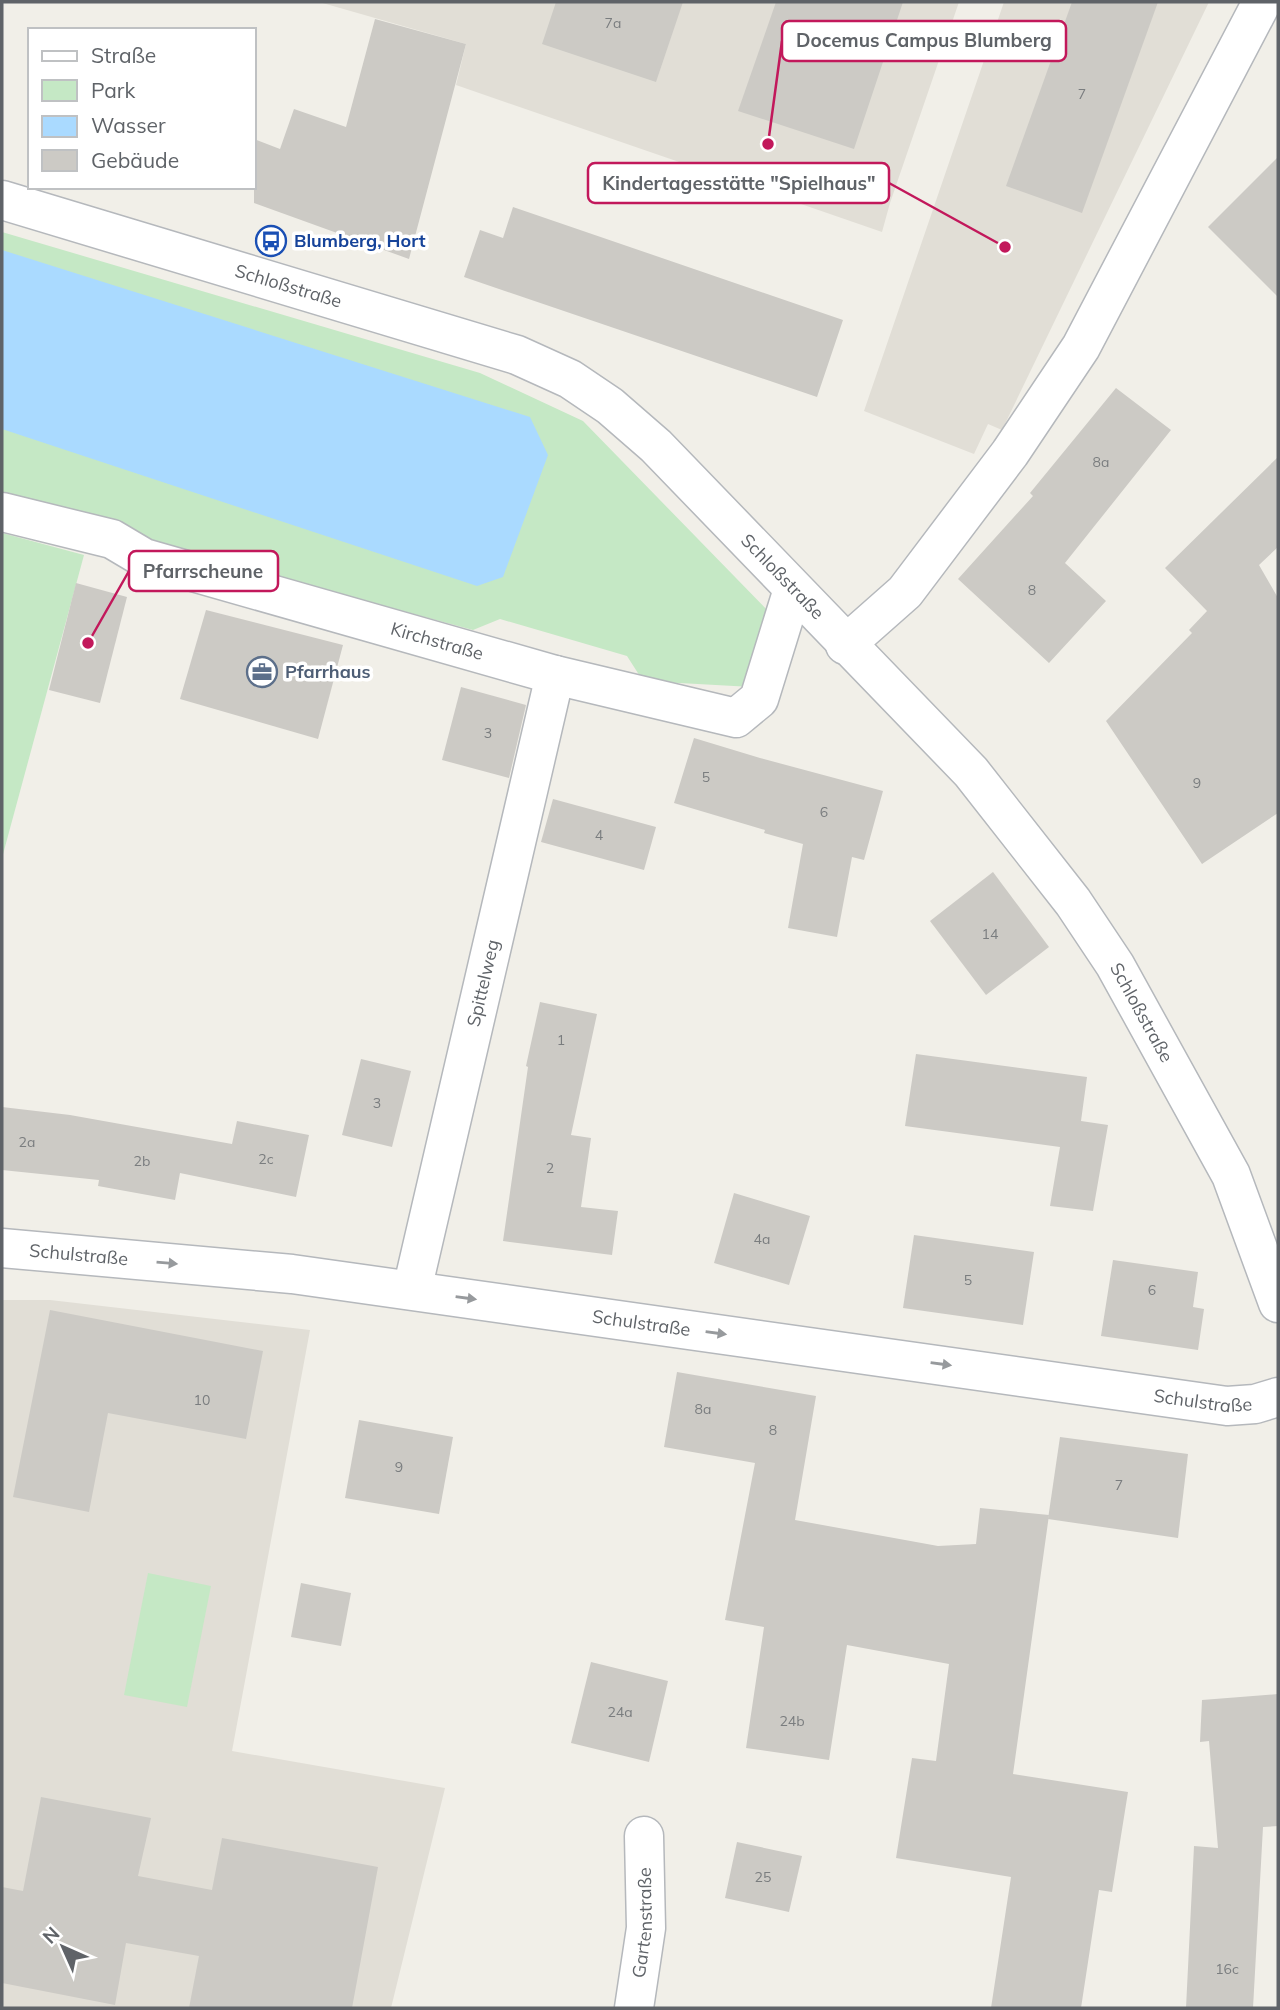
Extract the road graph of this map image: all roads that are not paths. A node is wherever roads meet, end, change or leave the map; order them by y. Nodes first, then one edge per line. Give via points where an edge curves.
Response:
1 (1262, 2) edge
2 (2, 200) edge
3 (2, 512) edge
4 (793, 589) junction
5 (845, 645) junction
6 (555, 675) junction
7 (2, 1248) edge
8 (412, 1290) junction
9 (1278, 1303) edge
10 (1278, 1397) edge
11 (644, 1836) dead end
12 (634, 2008) edge

1 - 5 street via 1081,347 1010,453 905,592
2 - 4 street, Schloßstraße via 493,347 570,379 656,446
3 - 6 street, Kirchstraße via 112,539 144,558
4 - 5 street, Schloßstraße
4 - 6 street, Kirchstraße via 759,699 736,718
5 - 9 street, Schloßstraße via 971,772 1073,902 1108,955 1231,1175
6 - 8 street, Spittelweg
7 -> 8 street, Schulstraße via 292,1274
8 -> 10 street, Schulstraße via 1227,1406
11 - 12 street, Gartenstraße via 646,1928

